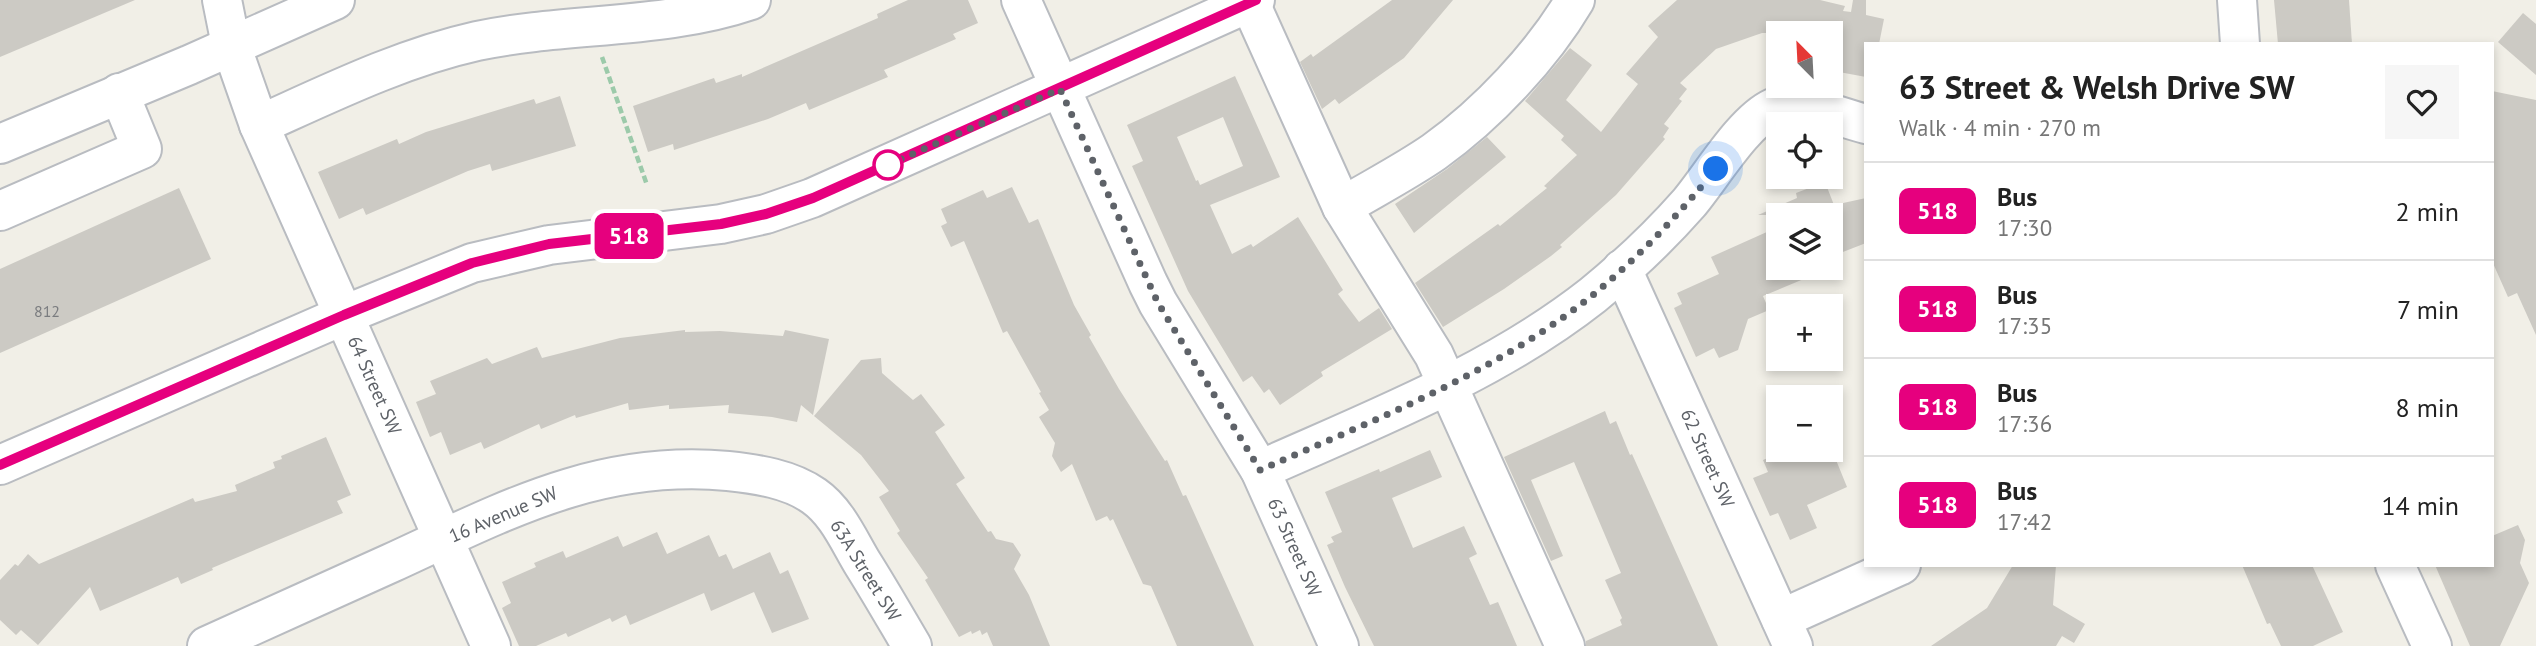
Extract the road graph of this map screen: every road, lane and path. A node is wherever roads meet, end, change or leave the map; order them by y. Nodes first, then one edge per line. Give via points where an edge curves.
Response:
1 (222, 0) edge
2 (335, 0) edge
3 (751, 0) edge
4 (1021, 0) edge
5 (1576, 0) edge
6 (2237, 0) edge
7 (1253, 1) edge
8 (591, 26) junction
9 (2240, 42) edge
10 (231, 45) junction
11 (1060, 89) junction
12 (119, 93) junction
13 (1864, 123) edge
14 (259, 125) junction
15 (0, 144) edge
16 (647, 185) dead end
17 (1342, 207) junction
18 (0, 211) edge
19 (1622, 269) junction
20 (344, 315) junction
21 (1448, 386) junction
22 (0, 465) edge
23 (1260, 470) junction
24 (815, 497) joint
25 (443, 539) junction
26 (1898, 567) edge
27 (2396, 567) edge
28 (1787, 633) edge
29 (207, 646) edge
30 (491, 646) edge
31 (912, 646) edge
32 (1339, 646) edge
33 (1565, 646) edge
34 (2432, 646) edge

1 - 10 street, 64 Street SW
2 - 10 street
3 - 8 street via 661,20
4 - 11 street, 63 Street SW
5 - 17 street via 1517,77 1479,116 1433,153
6 - 9 street
7 - 11 street
7 - 17 street
8 - 14 street via 478,41 426,55
8 - 16 path
10 - 12 street
10 - 14 street, 64 Street SW
11 - 20 street via 766,214 508,253
11 - 23 street, 63 Street SW via 1158,303
12 - 15 street
12 - 18 street via 142,149
13 - 19 street via 1794,105 1772,109 1745,131 1689,203
14 - 20 street, 64 Street SW
17 - 21 street via 1434,355
19 - 21 street via 1568,313
19 - 28 street, 62 Street SW
20 - 22 street
20 - 25 street, 64 Street SW
21 - 23 street
21 - 33 street
23 - 32 street, 63 Street SW
24 - 25 street, 16 Avenue SW via 779,480 744,472 650,470 609,476 533,499
24 - 31 street, 63A Street SW via 839,524
25 - 29 street, 16 Avenue SW
25 - 30 street, 64 Street SW
26 - 28 street
27 - 34 street

